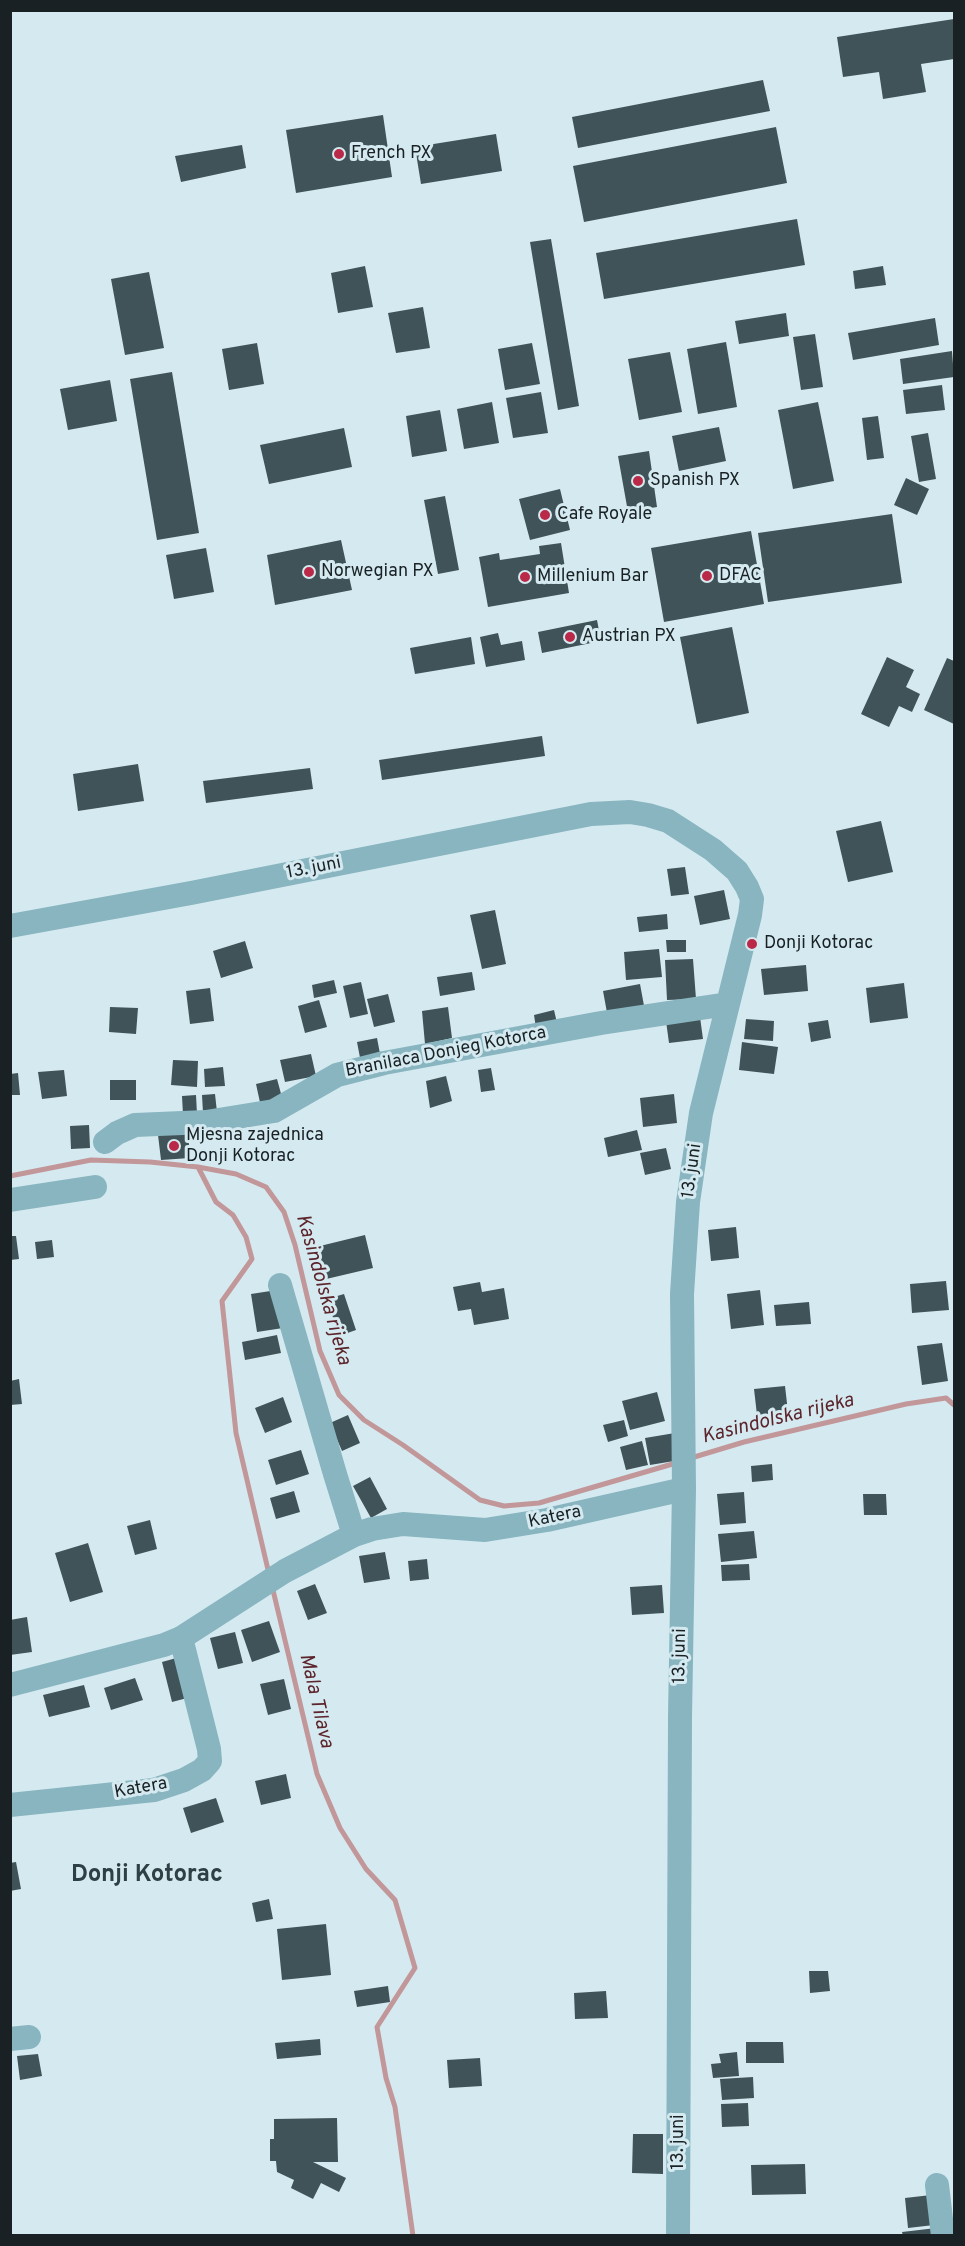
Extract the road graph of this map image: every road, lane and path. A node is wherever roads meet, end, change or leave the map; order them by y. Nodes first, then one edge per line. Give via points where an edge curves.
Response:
1 (10, 926) edge
2 (728, 1004) junction
3 (105, 1142) dead end
4 (95, 1187) dead end
5 (10, 1200) edge
6 (280, 1285) dead end
7 (683, 1481) junction
8 (354, 1534) junction
9 (181, 1638) junction
10 (10, 1685) edge
11 (10, 1804) edge
12 (937, 2185) dead end
13 (678, 2235) edge
14 (943, 2235) edge

1 - 2 street, 13. juni via 591,814 630,812 668,821 721,857 747,887 752,899 750,915
2 - 3 street, Branilaca Donjeg Kotorca via 384,1063 337,1075 274,1111 206,1122 135,1125
2 - 7 street, 13. juni via 701,1113 688,1202 682,1294
4 - 5 street
6 - 8 street
7 - 8 street, Katera via 547,1521 485,1530 403,1524
7 - 13 street, 13. juni
8 - 9 street, Katera via 271,1580
9 - 10 street, Katera
9 - 11 street, Katera via 209,1749 210,1761 202,1770 153,1790
12 - 14 street

